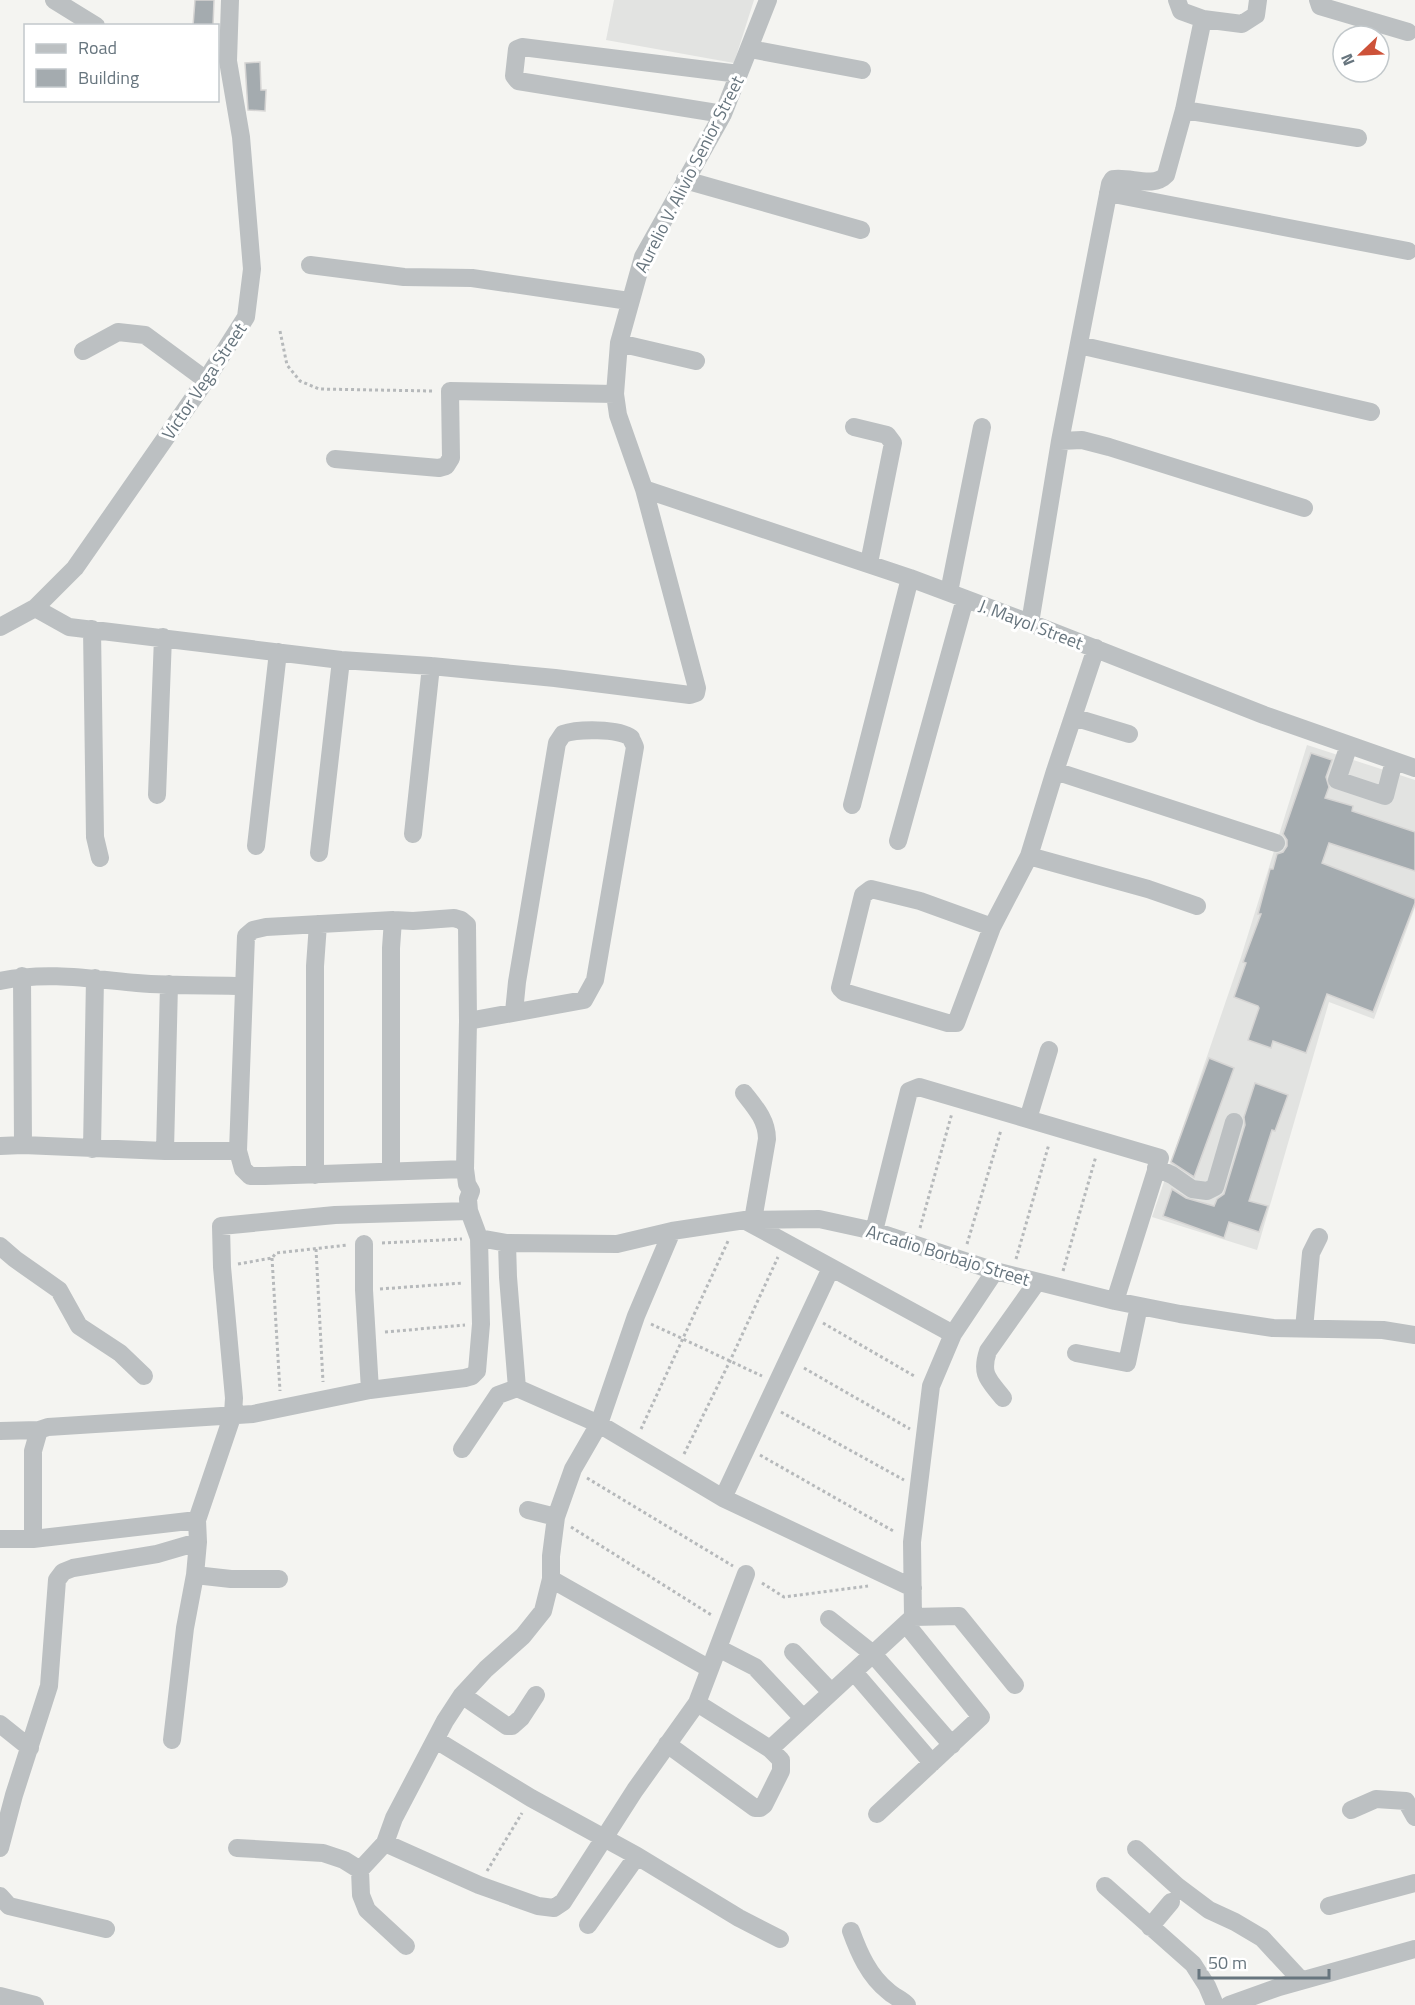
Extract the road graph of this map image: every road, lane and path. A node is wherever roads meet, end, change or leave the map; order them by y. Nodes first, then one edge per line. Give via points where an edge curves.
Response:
1 (54, 0) edge
2 (230, 0) edge
3 (768, 0) edge
4 (1177, 0) edge
5 (1258, 0) edge
6 (1318, 0) edge
7 (1203, 19) junction
8 (93, 24) edge
9 (1408, 32) dead end
10 (750, 49) junction
11 (223, 62) edge
12 (862, 70) dead end
13 (739, 74) junction
14 (1184, 110) junction
15 (723, 114) junction
16 (1358, 138) dead end
17 (686, 180) junction
18 (1108, 193) junction
19 (861, 230) dead end
20 (1408, 250) dead end
21 (310, 265) dead end
22 (629, 301) junction
23 (280, 331) dead end
24 (619, 343) junction
25 (1079, 345) junction
26 (83, 351) dead end
27 (696, 361) dead end
28 (206, 380) junction
29 (450, 391) junction
30 (615, 394) junction
31 (1371, 412) dead end
32 (854, 427) dead end
33 (982, 427) dead end
34 (1060, 441) junction
35 (334, 459) dead end
36 (644, 489) junction
37 (1304, 508) dead end
38 (869, 563) junction
39 (910, 578) junction
40 (957, 596) junction
41 (35, 608) junction
42 (1030, 623) junction
43 (0, 627) edge
44 (92, 629) junction
45 (163, 637) junction
46 (1096, 648) junction
47 (279, 652) junction
48 (341, 660) junction
49 (431, 666) junction
50 (1073, 717) junction
51 (1129, 734) dead end
52 (1349, 745) junction
53 (1394, 761) junction
54 (1415, 768) edge
55 (1055, 771) junction
56 (157, 795) dead end
57 (852, 805) dead end
58 (413, 834) dead end
59 (898, 841) dead end
60 (1276, 843) dead end
61 (256, 846) dead end
62 (319, 853) dead end
63 (1029, 856) junction
64 (100, 858) dead end
65 (1197, 906) dead end
66 (393, 920) junction
67 (318, 924) junction
68 (992, 927) junction
69 (22, 976) junction
70 (95, 978) junction
71 (0, 981) edge
72 (169, 984) junction
73 (243, 986) junction
74 (514, 1012) junction
75 (468, 1022) junction
76 (1048, 1050) dead end
77 (744, 1093) dead end
78 (957, 1098) junction
79 (1006, 1113) junction
80 (1028, 1119) junction
81 (1234, 1122) dead end
82 (1054, 1128) junction
83 (1100, 1141) junction
84 (23, 1145) junction
85 (0, 1146) edge
86 (92, 1149) junction
87 (165, 1151) junction
88 (238, 1151) junction
89 (1156, 1168) junction
90 (391, 1172) junction
91 (315, 1175) junction
92 (467, 1191) junction
93 (745, 1220) junction
94 (874, 1231) junction
95 (672, 1232) junction
96 (1318, 1237) dead end
97 (479, 1238) junction
98 (784, 1242) junction
99 (507, 1243) junction
100 (364, 1244) dead end
101 (916, 1245) junction
102 (0, 1246) edge
103 (316, 1249) dead end
104 (272, 1258) dead end
105 (962, 1260) junction
106 (831, 1268) junction
107 (1003, 1273) junction
108 (480, 1281) junction
109 (1037, 1282) junction
110 (1058, 1287) junction
111 (364, 1290) junction
112 (1115, 1302) junction
113 (1139, 1306) junction
114 (809, 1315) junction
115 (636, 1316) junction
116 (481, 1324) junction
117 (1304, 1329) junction
118 (368, 1333) junction
119 (953, 1334) junction
120 (1415, 1335) edge
121 (682, 1339) junction
122 (1076, 1353) dead end
123 (788, 1359) junction
124 (730, 1361) junction
125 (144, 1376) dead end
126 (777, 1383) junction
127 (931, 1386) junction
128 (517, 1388) junction
129 (370, 1390) junction
130 (1003, 1398) dead end
131 (324, 1399) junction
132 (767, 1404) junction
133 (281, 1407) junction
134 (233, 1414) junction
135 (599, 1424) junction
136 (39, 1430) junction
137 (0, 1431) edge
138 (924, 1438) junction
139 (634, 1444) junction
140 (747, 1447) junction
141 (462, 1449) dead end
142 (573, 1469) junction
143 (676, 1469) junction
144 (918, 1488) junction
145 (723, 1498) junction
146 (528, 1510) dead end
147 (556, 1517) junction
148 (197, 1520) junction
149 (0, 1539) edge
150 (33, 1539) junction
151 (198, 1542) junction
152 (912, 1542) junction
153 (746, 1574) junction
154 (195, 1575) junction
155 (890, 1577) junction
156 (279, 1579) dead end
157 (551, 1579) junction
158 (913, 1588) junction
159 (829, 1619) dead end
160 (909, 1621) junction
161 (727, 1625) junction
162 (718, 1648) junction
163 (793, 1652) dead end
164 (873, 1654) junction
165 (710, 1669) junction
166 (854, 1672) junction
167 (1015, 1685) dead end
168 (831, 1692) junction
169 (462, 1695) junction
170 (536, 1695) dead end
171 (697, 1703) junction
172 (803, 1718) junction
173 (0, 1724) edge
174 (172, 1740) dead end
175 (436, 1740) junction
176 (668, 1744) junction
177 (952, 1745) junction
178 (30, 1748) junction
179 (770, 1749) junction
180 (932, 1763) junction
181 (531, 1798) junction
182 (1351, 1810) dead end
183 (877, 1814) dead end
184 (1415, 1817) edge
185 (604, 1839) junction
186 (385, 1843) junction
187 (0, 1848) edge
188 (237, 1848) dead end
189 (1136, 1849) dead end
190 (637, 1856) junction
191 (360, 1870) junction
192 (1415, 1883) edge
193 (479, 1885) junction
194 (1105, 1886) dead end
195 (0, 1896) edge
196 (1171, 1902) dead end
197 (1329, 1906) dead end
198 (588, 1925) dead end
199 (1150, 1927) junction
200 (106, 1929) dead end
201 (851, 1931) dead end
202 (780, 1939) dead end
203 (406, 1946) dead end
204 (1415, 1949) edge
205 (1300, 1980) junction
206 (0, 1996) edge
207 (35, 2005) edge
208 (907, 2005) edge
209 (1215, 2005) edge
210 (1229, 2005) edge

1 - 8 street
2 - 11 street, Victor Vega Street
3 - 10 street, Aurelio V. Alivio Senior Street
4 - 7 street via 1181,11
5 - 7 street via 1256,15 1245,23
6 - 9 street via 1320,6
7 - 14 street
10 - 12 street
10 - 13 street, Aurelio V. Alivio Senior Street
11 - 28 street, Victor Vega Street via 241,137 252,269 246,317
13 - 15 street, Aurelio V. Alivio Senior Street
13 - 15 street via 517,49 514,76 518,81
14 - 16 street
14 - 18 street via 1166,175 1155,182 1113,178
15 - 17 street, Aurelio V. Alivio Senior Street
17 - 19 street
17 - 22 street, Aurelio V. Alivio Senior Street via 643,257
18 - 20 street
18 - 25 street
21 - 22 street via 404,277 472,278
22 - 24 street, Aurelio V. Alivio Senior Street
23 - 29 path via 287,365 300,381 319,389
24 - 27 street
24 - 30 street, Aurelio V. Alivio Senior Street
25 - 31 street
25 - 34 street
26 - 28 street via 118,332 145,335
28 - 41 street, Victor Vega Street via 75,568
29 - 30 street
29 - 35 street via 451,458 446,466
30 - 36 street, Aurelio V. Alivio Senior Street via 622,430
32 - 38 street via 887,435 893,443
33 - 40 street
34 - 37 street via 1082,440 1110,447
34 - 42 street
36 - 38 street, J. Mayol Street
36 - 49 street, Aurelio V. Alivio Senior Street via 696,693
38 - 39 street, J. Mayol Street
39 - 40 street, J. Mayol Street
39 - 57 street
40 - 42 street, J. Mayol Street
40 - 59 street
41 - 43 street, Victor Vega Street
41 - 44 street via 69,627
42 - 46 street, J. Mayol Street
44 - 45 street
44 - 64 street via 96,837
45 - 47 street
45 - 56 street
46 - 50 street
46 - 52 street, J. Mayol Street
47 - 48 street
47 - 61 street
48 - 49 street
48 - 62 street
49 - 58 street
50 - 51 street
50 - 55 street
52 - 53 street, J. Mayol Street
52 - 53 street via 1337,780 1385,796
53 - 54 street, J. Mayol Street
55 - 60 street
55 - 63 street
63 - 65 street
63 - 68 street
66 - 67 street
66 - 75 street via 454,918 467,925
66 - 90 street
67 - 73 street via 253,930 246,936
67 - 91 street
68 - 68 street via 956,1023 840,988 863,895 871,889 920,901
69 - 70 street
69 - 71 street
69 - 84 street
70 - 72 street
70 - 86 street
72 - 73 street
72 - 87 street
73 - 88 street
74 - 74 street via 557,743 563,734 575,730 619,733 631,738 635,747 595,980 584,1000
74 - 75 street
75 - 92 street
76 - 80 street
77 - 93 street via 767,1128
78 - 79 street
78 - 94 street via 919,1087 909,1091
78 - 101 path
79 - 80 street
79 - 105 path
80 - 82 street
81 - 89 street via 1215,1186 1207,1191 1192,1189
82 - 83 street
82 - 107 path
83 - 89 street via 1160,1158
83 - 110 path
84 - 85 street
84 - 86 street
86 - 87 street
87 - 88 street
88 - 91 street via 243,1169 250,1176
89 - 112 street
90 - 91 street
90 - 92 street
92 - 97 street
92 - 134 street via 336,1215 221,1226
93 - 94 street, Arcadio Borbajo Street via 819,1219
93 - 95 street, Arcadio Borbajo Street
93 - 98 street
93 - 121 path
94 - 101 street, Arcadio Borbajo Street
95 - 99 street, Arcadio Borbajo Street via 616,1244
95 - 115 street
96 - 117 street via 1311,1253
97 - 99 street, Arcadio Borbajo Street
97 - 108 street
98 - 106 street
98 - 124 path
99 - 128 street
100 - 111 street
101 - 105 street, Arcadio Borbajo Street
102 - 125 street via 60,1290 79,1326 120,1353
103 - 131 path
104 - 133 path
105 - 107 street, Arcadio Borbajo Street
106 - 114 street
106 - 119 street
107 - 109 street, Arcadio Borbajo Street
107 - 119 street
108 - 111 path
108 - 116 street
109 - 110 street, Arcadio Borbajo Street
109 - 130 street via 988,1351 984,1363 985,1375
110 - 112 street, Arcadio Borbajo Street
111 - 118 street
112 - 113 street, Arcadio Borbajo Street
113 - 117 street, Arcadio Borbajo Street via 1273,1328
113 - 122 street via 1127,1363
114 - 123 street
114 - 127 path
115 - 121 path
115 - 135 street
116 - 118 path
116 - 129 street via 478,1366 472,1376
117 - 120 street, Arcadio Borbajo Street via 1383,1330
118 - 129 street
119 - 127 street
121 - 124 path
121 - 139 path
123 - 126 street
123 - 138 path
124 - 126 path
124 - 143 path
126 - 132 street
127 - 138 street
128 - 135 street
128 - 141 street via 498,1395
129 - 131 street
131 - 133 street
132 - 140 street
132 - 144 path
133 - 134 street
134 - 136 street
134 - 148 street
135 - 139 street
135 - 142 street
136 - 137 street
136 - 150 street via 33,1451
138 - 144 street
139 - 143 street
140 - 145 street
140 - 152 path
142 - 147 street
142 - 153 path
143 - 145 street
144 - 152 street
145 - 155 street
146 - 147 street
147 - 157 street
147 - 161 path
148 - 150 street
148 - 151 street
149 - 150 street
151 - 154 street
151 - 178 street via 63,1572 57,1580 49,1686
152 - 158 street
153 - 155 path via 784,1597 869,1585
153 - 161 street
154 - 156 street
154 - 174 street
155 - 158 street
157 - 165 street
157 - 169 street via 543,1611
158 - 160 street
159 - 164 street
160 - 164 street
160 - 167 street via 959,1616
160 - 177 street via 981,1717
161 - 162 street
162 - 165 street
162 - 172 street via 755,1667
163 - 168 street
164 - 166 street
164 - 177 street
165 - 171 street
166 - 168 street
166 - 180 street
168 - 172 street
169 - 170 street via 507,1726 521,1718
169 - 175 street
171 - 176 street
171 - 179 street
172 - 179 street
173 - 178 street
175 - 181 street
175 - 186 street via 393,1818
176 - 179 street via 755,1808 764,1805 781,1771 781,1760
176 - 185 street
177 - 180 street
178 - 187 street
180 - 183 street
181 - 185 street
181 - 193 path
182 - 184 street via 1376,1799 1406,1801
185 - 190 street
185 - 193 street via 554,1908
186 - 191 street
186 - 193 street
188 - 191 street via 323,1853
189 - 205 street via 1209,1910 1262,1938
190 - 198 street
190 - 202 street
191 - 203 street via 361,1895 367,1910
192 - 197 street
194 - 199 street
195 - 200 street via 9,1906
196 - 199 street
199 - 209 street via 1193,1964
201 - 208 street via 874,1976
204 - 205 street
205 - 210 street
206 - 207 street

